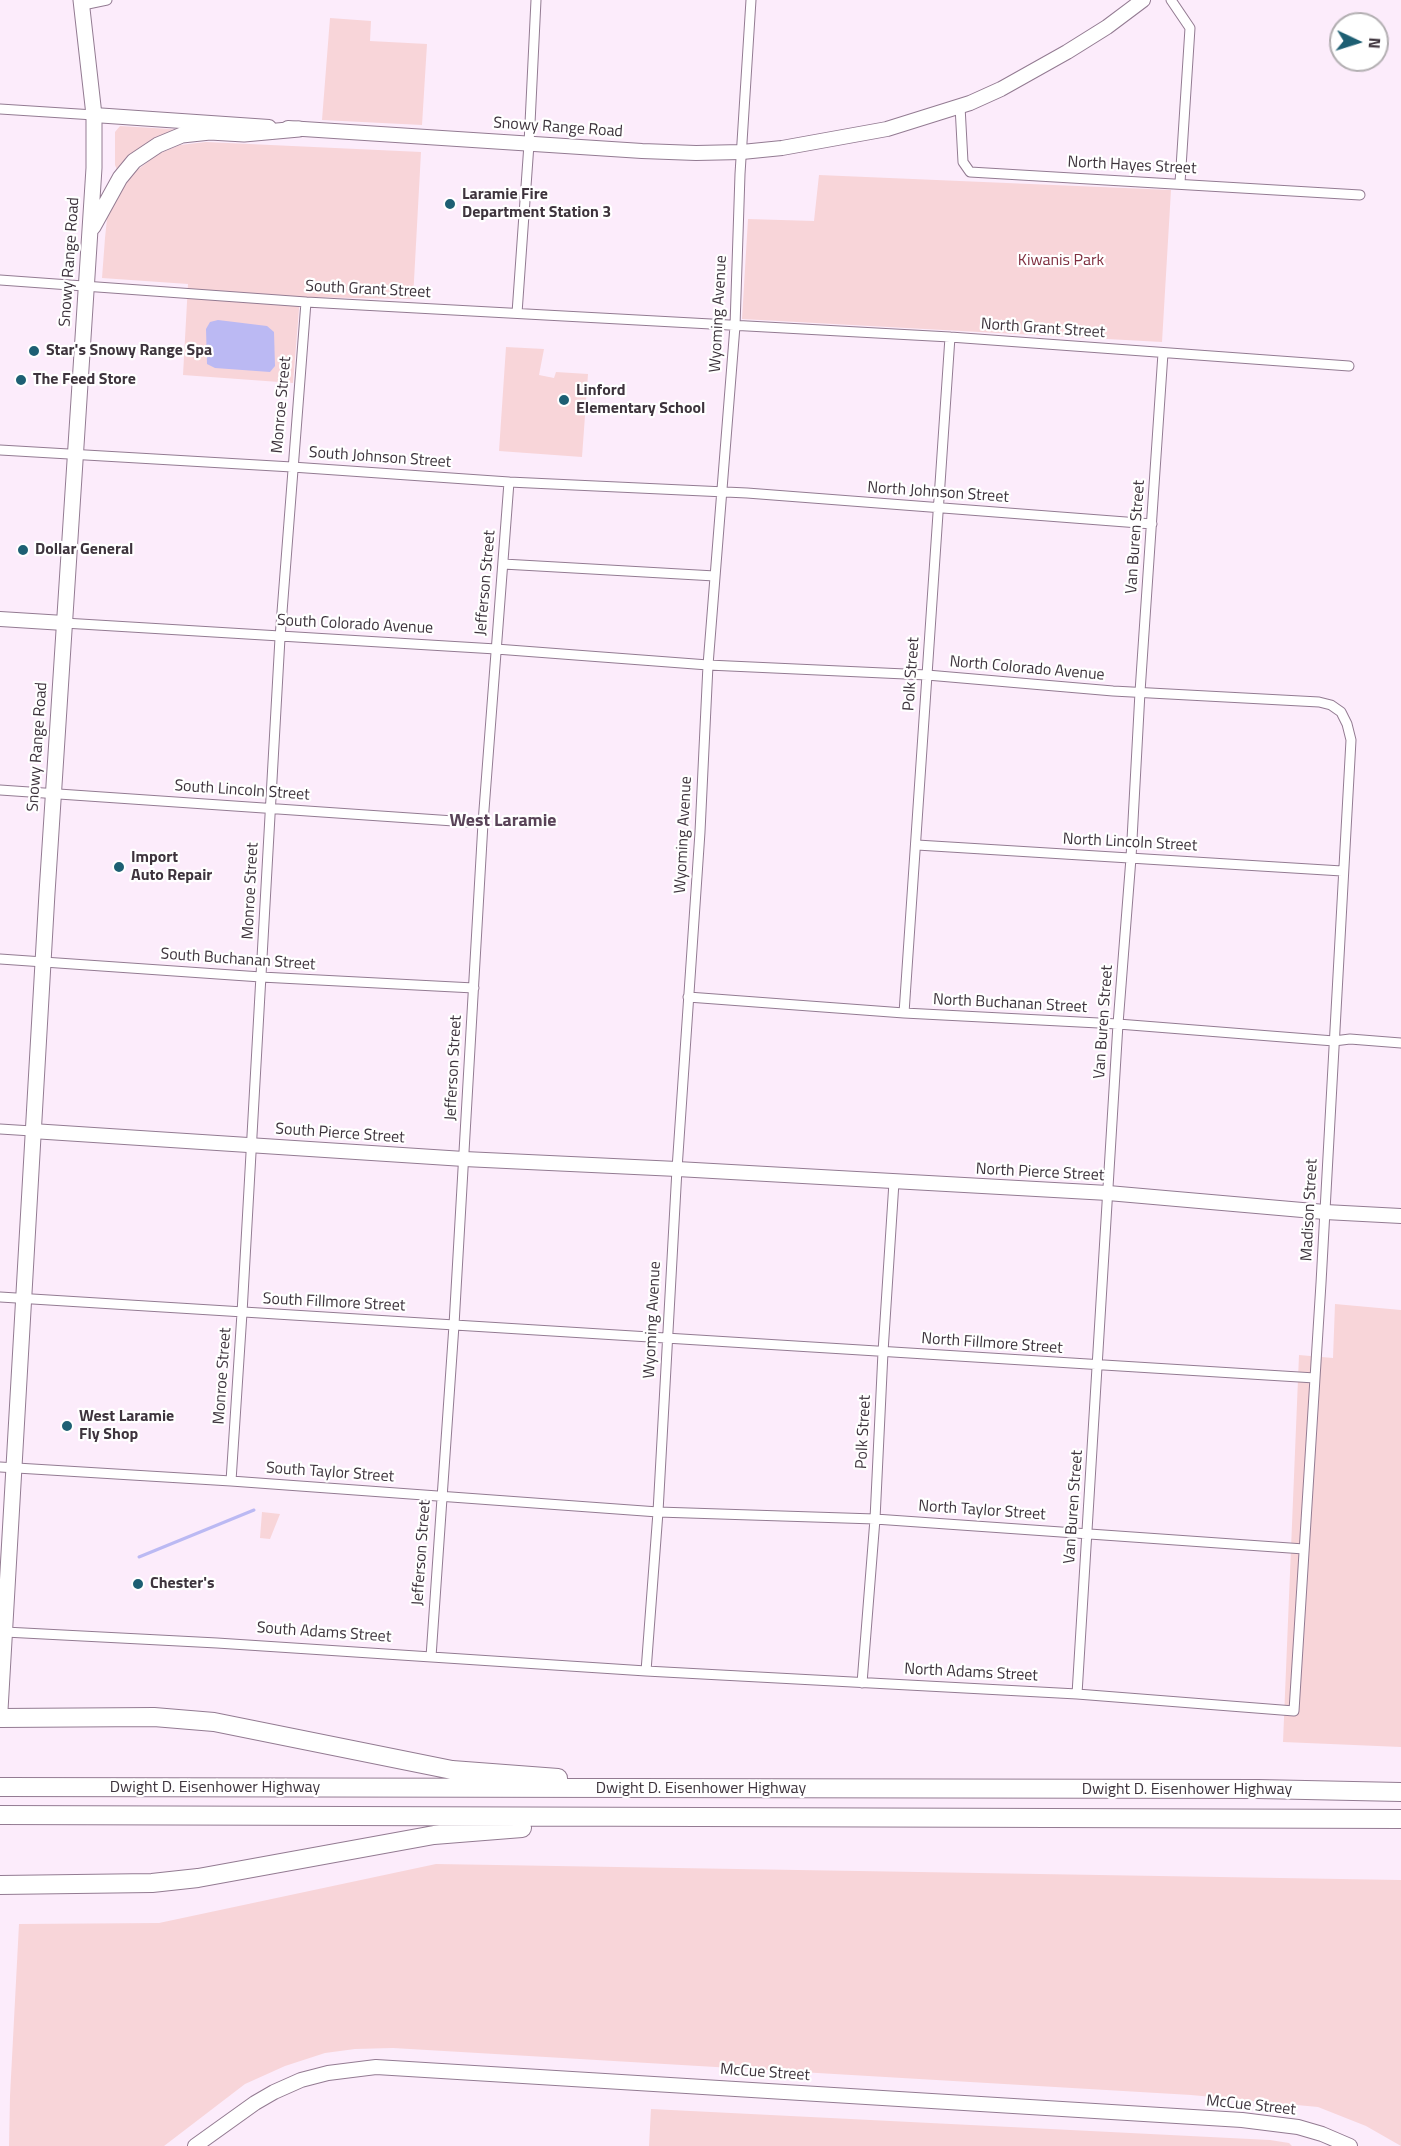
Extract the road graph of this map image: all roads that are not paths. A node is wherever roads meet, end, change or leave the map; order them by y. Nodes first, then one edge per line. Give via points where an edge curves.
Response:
1 (107, 0) edge
2 (536, 0) edge
3 (751, 0) edge
4 (1143, 0) edge
5 (1172, 0) edge
6 (82, 3) edge
7 (960, 106) junction
8 (0, 109) edge
9 (94, 115) junction
10 (299, 129) junction
11 (530, 144) junction
12 (742, 152) junction
13 (1180, 183) junction
14 (1360, 195) dead end
15 (91, 233) junction
16 (0, 280) edge
17 (87, 285) junction
18 (306, 302) junction
19 (517, 313) junction
20 (735, 326) junction
21 (950, 337) junction
22 (1163, 353) junction
23 (1349, 366) dead end
24 (0, 450) edge
25 (75, 455) junction
26 (292, 467) junction
27 (509, 482) junction
28 (723, 492) junction
29 (938, 508) junction
30 (1152, 524) junction
31 (502, 564) junction
32 (715, 576) junction
33 (0, 619) edge
34 (64, 623) junction
35 (280, 638) junction
36 (496, 650) junction
37 (708, 665) junction
38 (927, 675) junction
39 (1140, 692) junction
40 (1341, 712) joint
41 (0, 790) edge
42 (53, 794) junction
43 (271, 808) junction
44 (483, 822) junction
45 (916, 845) junction
46 (1131, 858) junction
47 (1342, 871) junction
48 (0, 959) edge
49 (43, 962) junction
50 (261, 977) junction
51 (474, 988) junction
52 (688, 998) junction
53 (904, 1013) junction
54 (1118, 1024) junction
55 (1334, 1041) junction
56 (1401, 1043) edge
57 (0, 1129) edge
58 (32, 1131) junction
59 (251, 1144) junction
60 (464, 1160) junction
61 (677, 1169) junction
62 (894, 1182) junction
63 (1108, 1193) junction
64 (1325, 1212) junction
65 (1401, 1216) edge
66 (0, 1297) edge
67 (24, 1298) junction
68 (242, 1313) junction
69 (454, 1325) junction
70 (667, 1338) junction
71 (883, 1352) junction
72 (1098, 1365) junction
73 (1315, 1378) junction
74 (7, 1467) edge
75 (231, 1481) junction
76 (441, 1497) junction
77 (658, 1512) junction
78 (876, 1520) junction
79 (1087, 1533) junction
80 (1304, 1549) junction
81 (2, 1632) edge
82 (431, 1657) junction
83 (646, 1671) junction
84 (862, 1683) junction
85 (1077, 1694) junction
86 (0, 1710) edge
87 (1294, 1711) joint
88 (0, 1718) edge
89 (0, 1787) edge
90 (716, 1789) junction
91 (1401, 1792) edge
92 (0, 1815) edge
93 (766, 1819) junction
94 (1401, 1819) edge
95 (0, 1885) edge
96 (195, 2146) edge
97 (1350, 2146) edge

1 - 6 street
2 - 11 street
3 - 12 street, Wyoming Avenue
4 - 7 main road, Snowy Range Road via 1059,57
5 - 13 street via 1190,28
6 - 9 main road
7 - 12 main road, Snowy Range Road via 855,136
7 - 13 street, North Hayes Street via 963,162 970,172
8 - 9 street
9 - 10 main road, Snowy Range Road
9 - 15 main road, Snowy Range Road
10 - 11 main road, Snowy Range Road
10 - 15 main road via 182,135 158,145 134,161 120,178
11 - 12 main road, Snowy Range Road
11 - 19 street
12 - 20 street, Wyoming Avenue
13 - 14 street, North Hayes Street
15 - 17 main road, Snowy Range Road
16 - 17 street, South Grant Street
17 - 18 street, South Grant Street
17 - 25 main road, Snowy Range Road
18 - 19 street, South Grant Street
18 - 26 street, Monroe Street
19 - 20 street, South Grant Street
20 - 21 street, North Grant Street
20 - 28 street, Wyoming Avenue
21 - 22 street, North Grant Street
21 - 29 street, Polk Street
22 - 23 street, North Grant Street
22 - 30 street, Van Buren Street
24 - 25 street, South Johnson Street
25 - 26 street, South Johnson Street
25 - 34 main road, Snowy Range Road
26 - 27 street, South Johnson Street
26 - 35 street, Monroe Street
27 - 28 street, South Johnson Street
27 - 31 street, Jefferson Street
28 - 29 street, North Johnson Street
28 - 32 street, Wyoming Avenue
29 - 30 street, North Johnson Street
29 - 38 street, Polk Street
30 - 39 street, Van Buren Street
31 - 32 street
31 - 36 street, Jefferson Street
32 - 37 street, Wyoming Avenue
33 - 34 main road, South Colorado Avenue
34 - 35 street, South Colorado Avenue
34 - 42 main road, Snowy Range Road
35 - 36 street, South Colorado Avenue
35 - 43 street, Monroe Street
36 - 37 street, South Colorado Avenue
36 - 44 street, Jefferson Street
37 - 38 street, North Colorado Avenue
37 - 52 street, Wyoming Avenue
38 - 39 street, North Colorado Avenue
38 - 45 street, Polk Street
39 - 40 street, North Colorado Avenue via 1319,702
39 - 46 street, Van Buren Street
40 - 47 street, Madison Street via 1351,740
41 - 42 street, South Lincoln Street
42 - 43 street, South Lincoln Street
42 - 49 main road, Snowy Range Road
43 - 44 street, South Lincoln Street
43 - 50 street, Monroe Street
44 - 51 street, Jefferson Street
45 - 46 street, North Lincoln Street
45 - 53 street, Polk Street
46 - 47 street, North Lincoln Street
46 - 54 street, Van Buren Street
47 - 55 street, Madison Street
48 - 49 street, South Buchanan Street
49 - 50 street, South Buchanan Street
49 - 58 main road, Snowy Range Road
50 - 51 street, South Buchanan Street
50 - 59 street, Monroe Street
51 - 60 street, Jefferson Street
52 - 53 street, North Buchanan Street
52 - 61 street, Wyoming Avenue
53 - 54 street, North Buchanan Street
54 - 55 street, North Buchanan Street
54 - 63 street, Van Buren Street
55 - 56 street, North Buchanan Street
55 - 64 street, Madison Street
57 - 58 street, South Pierce Street
58 - 59 main road, South Pierce Street
58 - 67 main road, Snowy Range Road
59 - 60 main road, South Pierce Street
59 - 68 street, Monroe Street
60 - 61 main road, South Pierce Street
60 - 69 street, Jefferson Street
61 - 62 main road, North Pierce Street
61 - 70 street, Wyoming Avenue
62 - 63 main road, North Pierce Street
62 - 71 street, Polk Street
63 - 64 main road, North Pierce Street
63 - 72 street, Van Buren Street
64 - 65 main road, North Pierce Street
64 - 73 street, Madison Street
66 - 67 street, South Fillmore Street
67 - 68 street, South Fillmore Street
67 - 74 main road, Snowy Range Road
68 - 69 street, South Fillmore Street
68 - 75 street, Monroe Street
69 - 70 street, South Fillmore Street
69 - 76 street, Jefferson Street
70 - 71 street, North Fillmore Street
70 - 77 street, Wyoming Avenue
71 - 72 street, North Fillmore Street
71 - 78 street, Polk Street
72 - 73 street, North Fillmore Street
72 - 79 street, Van Buren Street
73 - 80 street, Madison Street
74 - 75 street, South Taylor Street
74 - 81 main road, Snowy Range Road
75 - 76 street, South Taylor Street
76 - 77 street, South Taylor Street
76 - 82 street, Jefferson Street
77 - 78 street, North Taylor Street
77 - 83 street, Wyoming Avenue
78 - 79 street, North Taylor Street
78 - 84 street, Polk Street
79 - 80 street, North Taylor Street
79 - 85 street, Van Buren Street
80 - 87 street, Madison Street
81 - 82 street, South Adams Street
81 - 86 main road, Snowy Range Road
82 - 83 street, South Adams Street
83 - 84 street, North Adams Street
84 - 85 street, North Adams Street
85 - 87 street, North Adams Street
88 - 90 highway via 154,1717 214,1722 452,1770
89 - 90 highway, Dwight D. Eisenhower Highway
90 - 91 highway, Dwight D. Eisenhower Highway
92 - 93 highway, Dwight D. Eisenhower Highway
93 - 94 highway, Dwight D. Eisenhower Highway
93 - 95 highway via 492,1829 434,1835 198,1878 152,1883
96 - 97 main road, McCue Street via 255,2103 301,2080 376,2067 1242,2120 1298,2127

